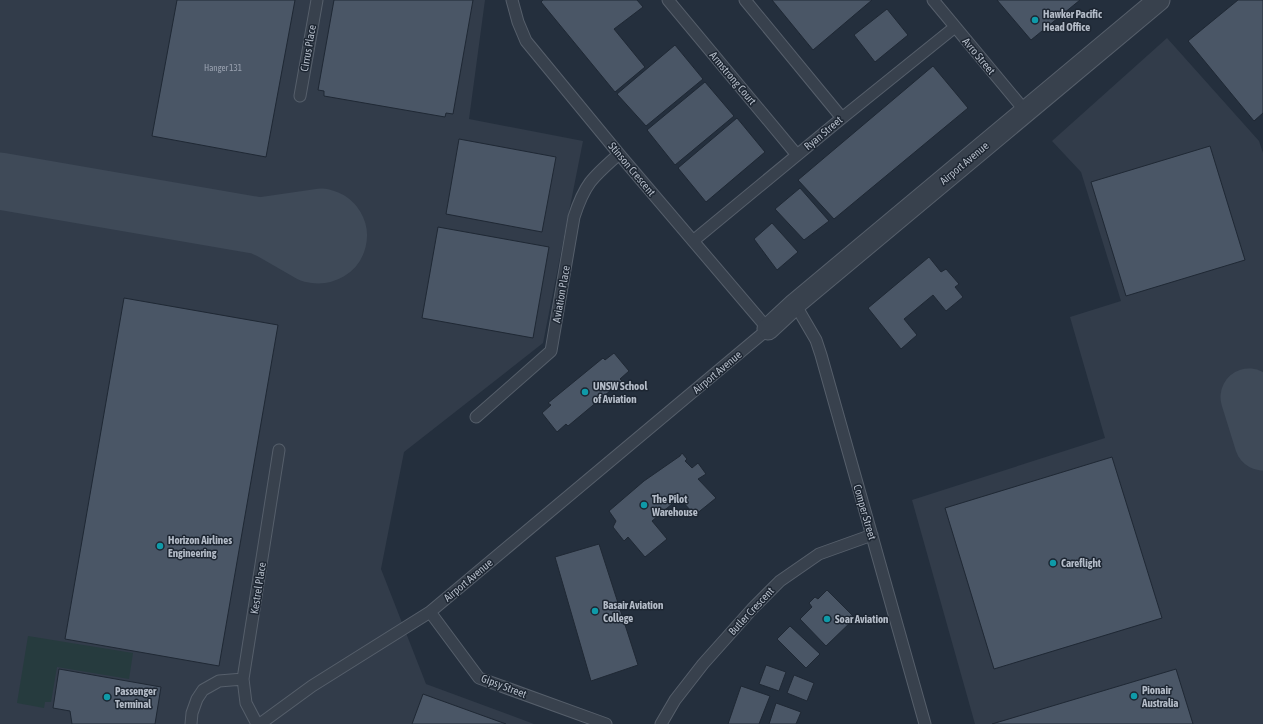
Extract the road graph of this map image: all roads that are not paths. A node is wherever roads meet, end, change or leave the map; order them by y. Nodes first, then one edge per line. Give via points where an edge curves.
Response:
1 (317, 0) edge
2 (512, 0) edge
3 (668, 0) edge
4 (745, 0) edge
5 (933, 0) edge
6 (1159, 0) edge
7 (955, 26) junction
8 (300, 96) dead end
9 (1026, 112) junction
10 (842, 118) junction
11 (619, 154) junction
12 (797, 155) junction
13 (693, 241) junction
14 (795, 304) junction
15 (768, 329) junction
16 (476, 416) dead end
17 (279, 450) dead end
18 (872, 535) junction
19 (430, 612) junction
20 (243, 679) junction
21 (191, 724) edge
22 (258, 724) edge
23 (606, 724) edge
24 (660, 724) edge
25 (925, 724) edge

1 - 8 lane, Cirrus Place
2 - 11 lane, Stinson Crescent via 526,41
3 - 12 lane, Armstrong Court
4 - 10 lane
5 - 7 lane, Avro Street
6 - 9 street, Airport Avenue
7 - 9 lane, Avro Street
7 - 10 lane, Ryan Street
9 - 14 street, Airport Avenue
10 - 12 lane, Ryan Street
11 - 13 lane, Stinson Crescent
11 - 16 lane, Aviation Place via 596,175 580,198 574,217 551,351
12 - 13 lane, Ryan Street
13 - 15 lane, Stinson Crescent
14 - 15 street, Airport Avenue
14 - 18 lane, Comper Street via 818,347
15 - 19 lane, Airport Avenue
17 - 20 lane, Kestrel Place
18 - 24 lane, Butler Crescent via 819,554 780,581 703,664 674,700
18 - 25 lane, Comper Street
19 - 22 lane, Airport Avenue via 312,686
19 - 23 lane, Gipsy Street via 479,678
20 - 21 lane via 220,681 204,690 192,712
20 - 22 lane, Kestrel Place via 246,703

